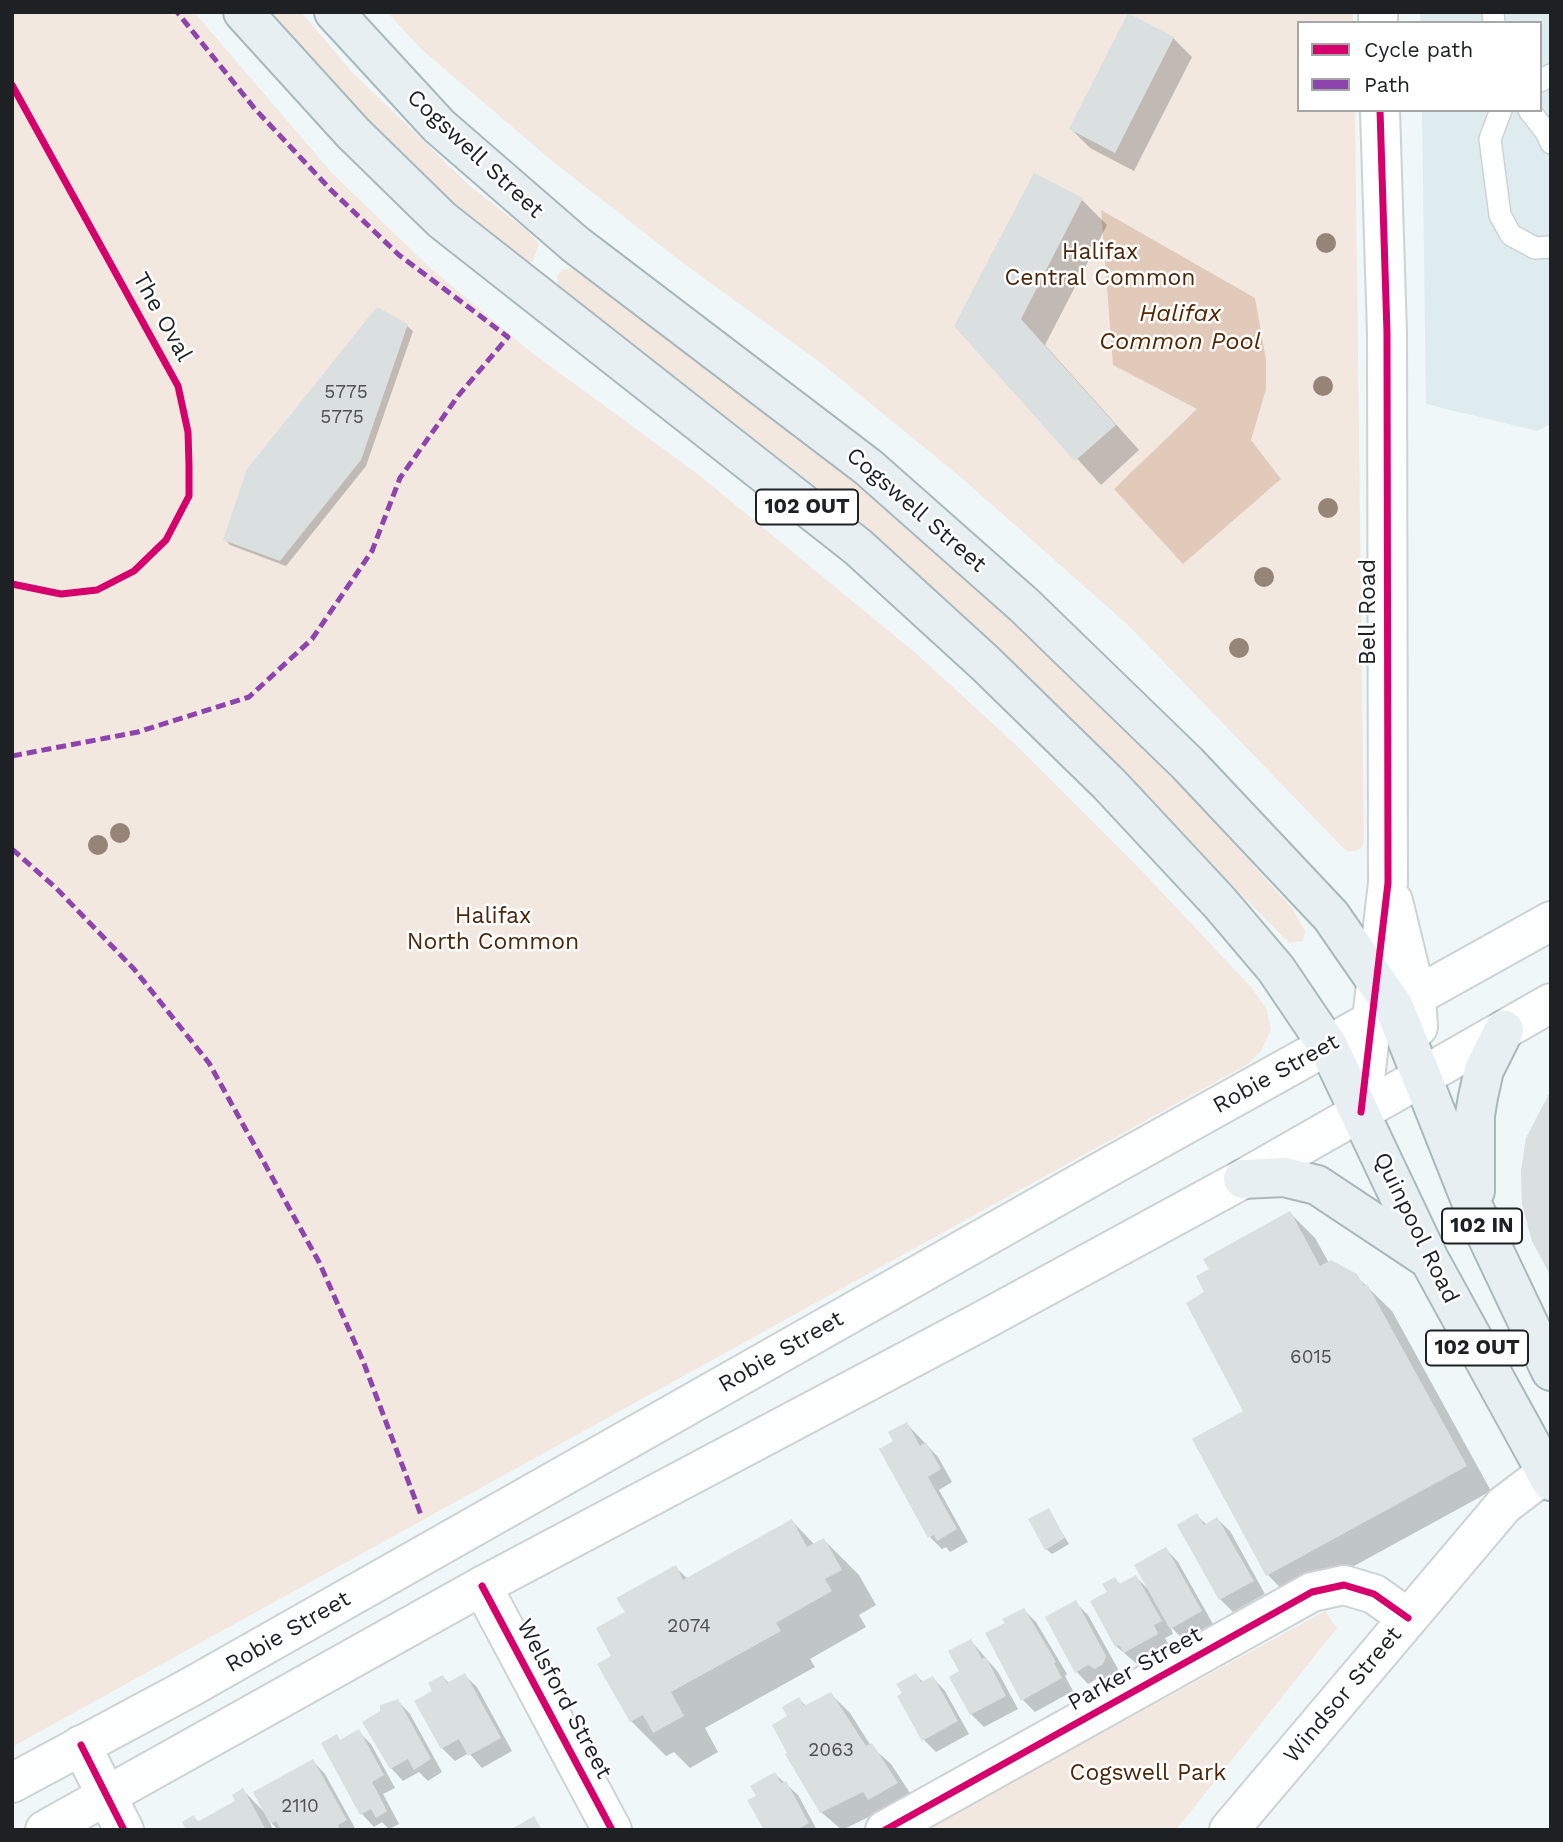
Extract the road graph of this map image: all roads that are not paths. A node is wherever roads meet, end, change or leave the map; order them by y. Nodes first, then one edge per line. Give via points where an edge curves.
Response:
1 (243, 12) edge
2 (334, 12) edge
3 (1380, 112) edge
4 (1499, 112) edge
5 (1531, 112) edge
6 (1551, 143) edge
7 (1551, 247) edge
8 (1551, 921) edge
9 (1389, 1000) junction
10 (1551, 1003) edge
11 (1504, 1030) junction
12 (1328, 1046) junction
13 (1422, 1077) junction
14 (1361, 1112) junction
15 (1242, 1179) junction
16 (1475, 1210) junction
17 (1429, 1259) junction
18 (1551, 1371) edge
19 (1548, 1477) edge
20 (482, 1586) junction
21 (1408, 1618) junction
22 (81, 1745) junction
23 (12, 1783) edge
24 (107, 1796) junction
25 (45, 1830) edge
26 (124, 1830) edge
27 (612, 1830) edge
28 (884, 1830) edge
29 (1229, 1830) edge

1 - 12 main road, 102 OUT via 353,133 442,220 858,547 985,663 1109,784 1220,903 1276,969
2 - 9 main road, Cogswell Street via 439,126 575,244 868,467 1024,605 1187,763 1331,916
3 - 9 main road, Bell Road via 1387,333
4 - 7 lane via 1490,139 1500,215 1511,235 1535,248
5 - 6 lane
8 - 9 main road, Robie Street
9 - 12 main road, Robie Street
9 - 13 main road, Cogswell Street
9 - 14 main road, Bell Road
10 - 11 main road
11 - 13 main road
11 - 16 main road via 1484,1070 1475,1115
12 - 14 main road, Quinpool Road / 102 OUT
12 - 22 main road, Robie Street
13 - 14 main road
13 - 16 main road, 102 IN
14 - 15 main road
14 - 17 main road, Quinpool Road / 102 OUT
15 - 17 main road via 1284,1177 1317,1185
15 - 20 main road
16 - 18 main road, 102 IN
17 - 19 main road, Quinpool Road / 102 OUT
19 - 21 main road, Windsor Street via 1504,1505
20 - 24 main road
20 - 27 main road, Welsford Street
21 - 28 main road, Parker Street via 1374,1594 1343,1585 1312,1592
21 - 29 main road, Windsor Street
22 - 23 main road, Robie Street
22 - 24 main road
24 - 25 main road
24 - 26 main road

